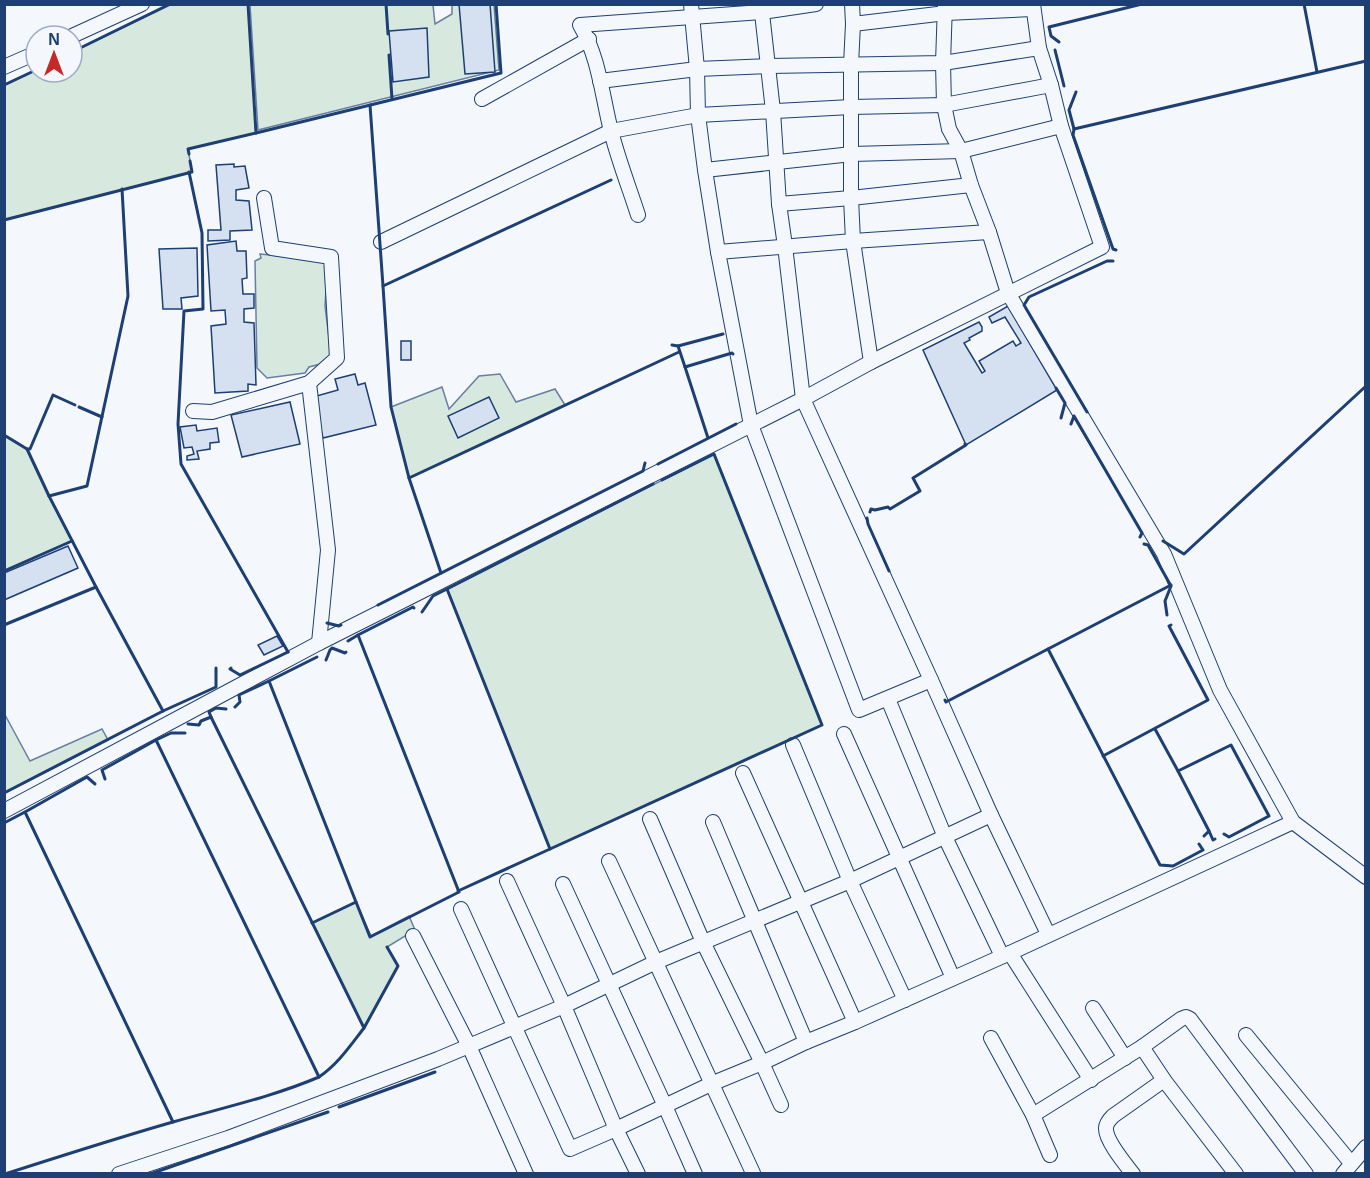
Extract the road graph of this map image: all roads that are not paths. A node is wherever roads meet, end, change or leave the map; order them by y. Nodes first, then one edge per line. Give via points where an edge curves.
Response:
1 (142, 4) edge
2 (816, 4) edge
3 (852, 4) edge
4 (1033, 7) edge
5 (761, 8) edge
6 (945, 9) edge
7 (692, 11) edge
8 (853, 24) junction
9 (84, 31) edge
10 (589, 39) junction
11 (1039, 48) junction
12 (24, 58) edge
13 (943, 63) junction
14 (851, 65) junction
15 (769, 66) junction
16 (4, 67) edge
17 (697, 69) junction
18 (600, 81) junction
19 (1051, 85) junction
20 (482, 99) dead end
21 (944, 105) junction
22 (851, 107) junction
23 (773, 111) junction
24 (698, 115) junction
25 (1060, 126) junction
26 (611, 131) junction
27 (961, 151) junction
28 (852, 154) junction
29 (776, 162) junction
30 (705, 170) junction
31 (971, 185) junction
32 (264, 198) dead end
33 (851, 198) junction
34 (779, 204) junction
35 (638, 214) dead end
36 (989, 232) junction
37 (853, 241) junction
38 (381, 242) dead end
39 (785, 246) junction
40 (718, 252) junction
41 (1008, 293) junction
42 (871, 362) junction
43 (309, 383) junction
44 (803, 399) junction
45 (193, 411) dead end
46 (751, 425) junction
47 (319, 643) junction
48 (931, 680) junction
49 (888, 699) junction
50 (844, 734) dead end
51 (793, 745) dead end
52 (743, 773) dead end
53 (4, 811) edge
54 (991, 815) junction
55 (650, 819) dead end
56 (713, 822) dead end
57 (1293, 822) junction
58 (945, 837) junction
59 (899, 858) junction
60 (609, 861) dead end
61 (1365, 877) edge
62 (507, 881) dead end
63 (850, 881) junction
64 (563, 884) dead end
65 (800, 901) junction
66 (461, 909) dead end
67 (755, 921) junction
68 (1048, 934) junction
69 (413, 936) dead end
70 (703, 942) junction
71 (1006, 954) junction
72 (656, 962) junction
73 (953, 978) junction
74 (609, 984) junction
75 (905, 1000) junction
76 (564, 1006) junction
77 (1094, 1008) dead end
78 (855, 1022) junction
79 (515, 1027) junction
80 (1246, 1035) dead end
81 (991, 1038) dead end
82 (806, 1041) junction
83 (469, 1046) junction
84 (1142, 1047) junction
85 (1125, 1058) junction
86 (762, 1063) junction
87 (1091, 1080) junction
88 (1164, 1080) junction
89 (711, 1084) junction
90 (781, 1105) dead end
91 (665, 1106) junction
92 (1033, 1115) junction
93 (616, 1129) junction
94 (1365, 1147) edge
95 (1050, 1155) dead end
96 (1347, 1168) edge
97 (118, 1173) edge
98 (526, 1173) edge
99 (638, 1173) edge
100 (694, 1173) edge
101 (753, 1173) edge
102 (1133, 1173) edge
103 (1236, 1173) edge
104 (1306, 1173) edge

1 - 9 street
2 - 5 street
3 - 8 street
4 - 6 street
4 - 11 street
5 - 7 street
5 - 15 street
6 - 8 street
6 - 13 street
7 - 10 street via 580,25
7 - 17 street
8 - 14 street
10 - 18 street
10 - 20 street
11 - 13 street
11 - 19 street
12 - 16 street
13 - 14 street
13 - 21 street
14 - 15 street
14 - 22 street
15 - 17 street
15 - 23 street
17 - 18 street
17 - 24 street
18 - 26 street
19 - 21 street
19 - 25 street
21 - 22 street
21 - 27 street via 949,129
22 - 23 street
22 - 28 street
23 - 24 street
23 - 29 street
24 - 26 street
24 - 30 street
25 - 27 street
25 - 41 street via 1102,248
26 - 35 street
26 - 38 street
27 - 28 street
27 - 31 street
28 - 29 street
28 - 33 street
29 - 30 street
29 - 34 street
30 - 40 street
31 - 33 street
31 - 36 street
32 - 43 street via 273,248 331,257 337,358
33 - 34 street
33 - 37 street
34 - 39 street
36 - 37 street
36 - 41 street
37 - 39 street
37 - 42 street
39 - 40 street
39 - 44 street
40 - 46 street
41 - 42 street
41 - 57 street via 1164,554 1220,690
42 - 44 street
43 - 45 street via 212,412
43 - 47 street via 328,550
44 - 46 street
44 - 48 street
46 - 47 street
46 - 49 street via 859,710
47 - 53 street
48 - 49 street
48 - 54 street
49 - 58 street
50 - 59 street
51 - 63 street
52 - 65 street
54 - 58 street
54 - 68 street
55 - 70 street
56 - 67 street
57 - 61 street
57 - 68 street
58 - 59 street
58 - 71 street
59 - 63 street
59 - 73 street
60 - 72 street
62 - 76 street
63 - 65 street
63 - 75 street
64 - 74 street
65 - 67 street
65 - 78 street
66 - 79 street
67 - 70 street
67 - 82 street
68 - 71 street
69 - 83 street
70 - 72 street
70 - 86 street
71 - 73 street
71 - 87 street
72 - 74 street
72 - 89 street
73 - 75 street
74 - 76 street
74 - 91 street
75 - 78 street
76 - 79 street
76 - 93 street
77 - 85 street
78 - 82 street
79 - 83 street
79 - 93 street via 570,1149
80 - 96 street
81 - 92 street
82 - 86 street
83 - 97 street via 228,1138
83 - 98 street
84 - 85 street
84 - 88 street
84 - 104 street via 1180,1018 1190,1019
85 - 87 street
86 - 89 street
86 - 90 street
87 - 92 street
88 - 102 street via 1108,1121 1108,1137
88 - 103 street
89 - 91 street
89 - 101 street
91 - 93 street
91 - 100 street
92 - 95 street
93 - 99 street
94 - 96 street

